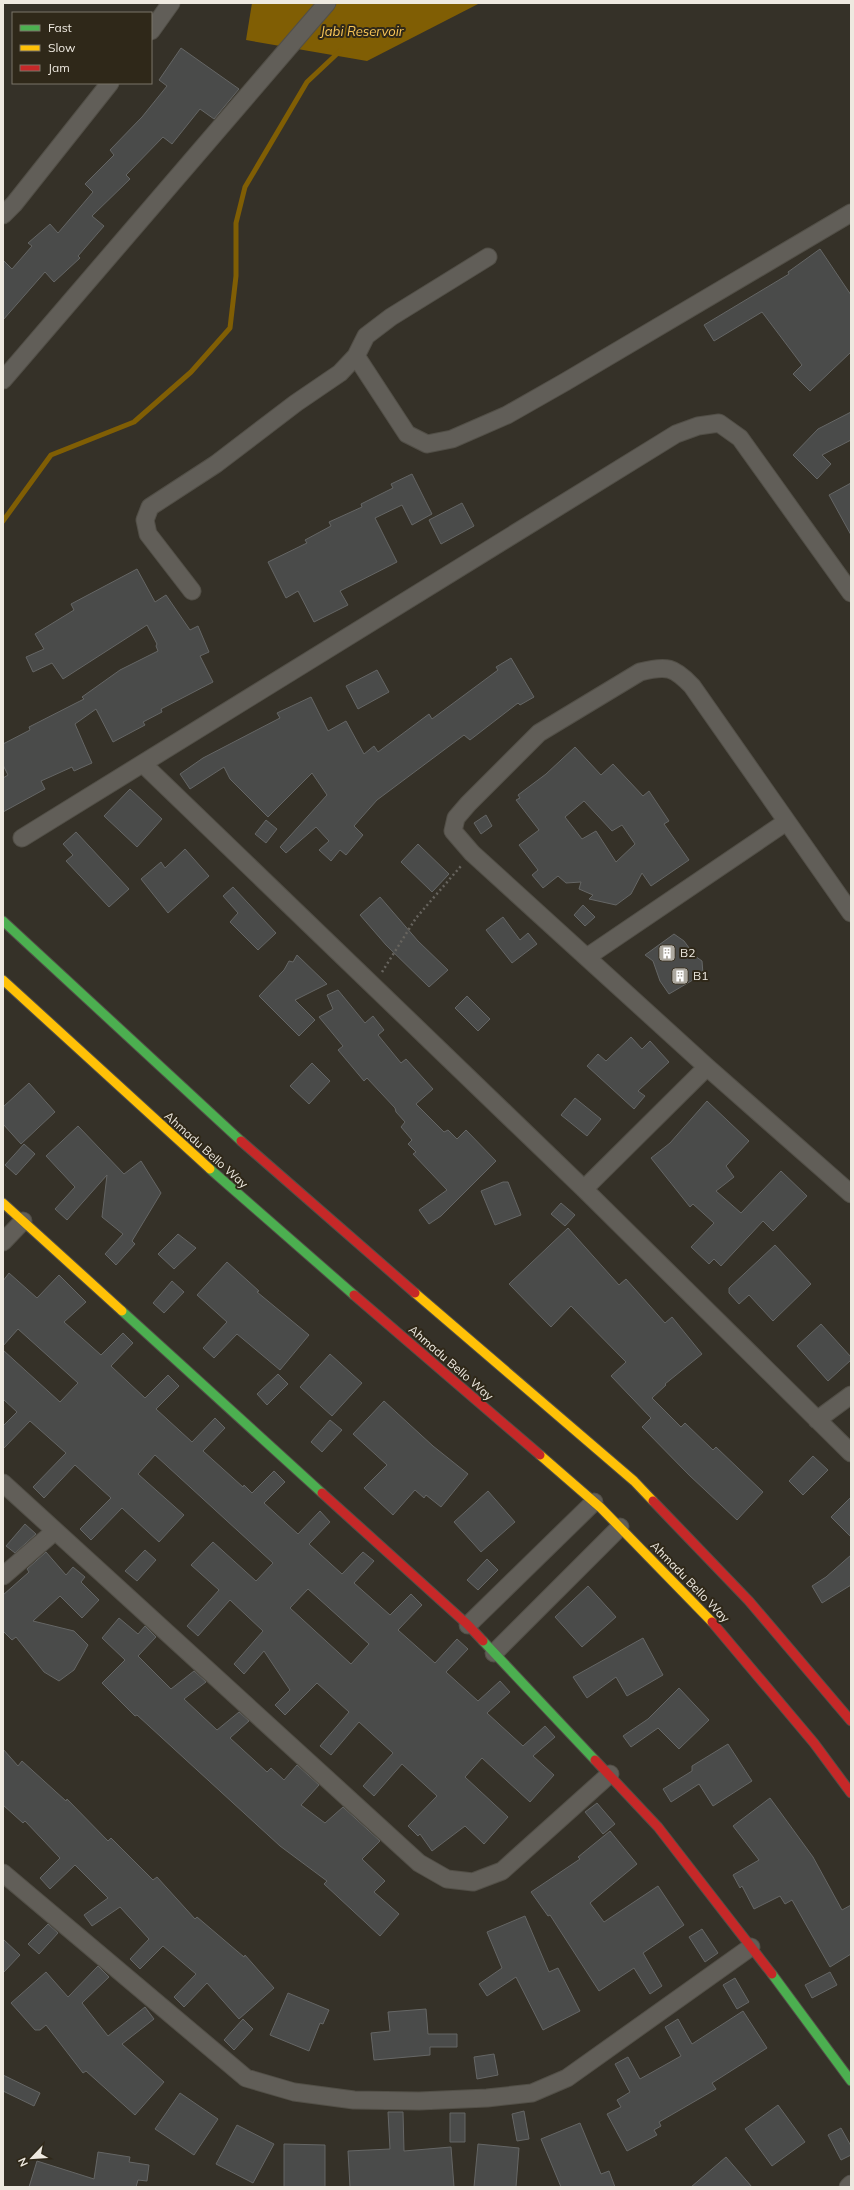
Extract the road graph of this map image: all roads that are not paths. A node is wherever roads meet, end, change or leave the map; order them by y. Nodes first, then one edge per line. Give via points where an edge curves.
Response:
1 (171, 3) edge
2 (327, 3) edge
3 (152, 30) edge
4 (109, 84) edge
5 (851, 213) edge
6 (3, 215) edge
7 (488, 257) dead end
8 (356, 356) junction
9 (3, 380) edge
10 (192, 591) dead end
11 (851, 593) edge
12 (143, 764) junction
13 (786, 822) junction
14 (22, 838) dead end
15 (851, 913) edge
16 (3, 921) edge
17 (587, 957) junction
18 (3, 980) edge
19 (707, 1067) junction
20 (584, 1189) junction
21 (851, 1194) edge
22 (3, 1203) edge
23 (23, 1221) junction
24 (3, 1242) edge
25 (851, 1395) edge
26 (816, 1420) junction
27 (851, 1453) edge
28 (3, 1483) edge
29 (594, 1502) junction
30 (620, 1527) junction
31 (55, 1531) junction
32 (3, 1576) edge
33 (468, 1625) junction
34 (494, 1652) junction
35 (851, 1721) edge
36 (610, 1774) junction
37 (851, 1793) edge
38 (3, 1873) edge
39 (751, 1947) junction
40 (851, 2081) edge
41 (851, 2184) edge
42 (848, 2187) edge

1 - 3 street
2 - 9 street
4 - 6 street
5 - 8 street via 559,386 507,415 452,439 427,444 407,434
7 - 8 street via 366,336
8 - 10 street via 340,373 216,464 150,507 145,520 148,534
11 - 12 street via 740,438 719,423 698,426 676,434
12 - 14 street
12 - 20 street
13 - 15 street
13 - 17 street
13 - 17 street via 692,686 679,672 658,667 640,672 539,734 468,804 456,818 453,831 472,853
16 - 35 main road via 268,1166 634,1481 749,1601
17 - 19 street
18 - 29 main road, Ahmadu Bello Way via 237,1194
19 - 20 street
19 - 21 street
20 - 26 street
22 - 23 main road
23 - 24 street
23 - 33 main road
25 - 26 street
26 - 27 street
28 - 31 street
29 - 30 main road, Ahmadu Bello Way
29 - 33 street
30 - 34 street
30 - 37 main road, Ahmadu Bello Way via 720,1630 814,1743
31 - 32 street
31 - 36 street via 419,1863 447,1879 473,1882 502,1871
33 - 34 main road
34 - 36 main road
36 - 39 main road via 658,1828
38 - 39 street via 246,2078 294,2092 354,2100 419,2101 532,2093 567,2078
39 - 40 main road
41 - 42 street

